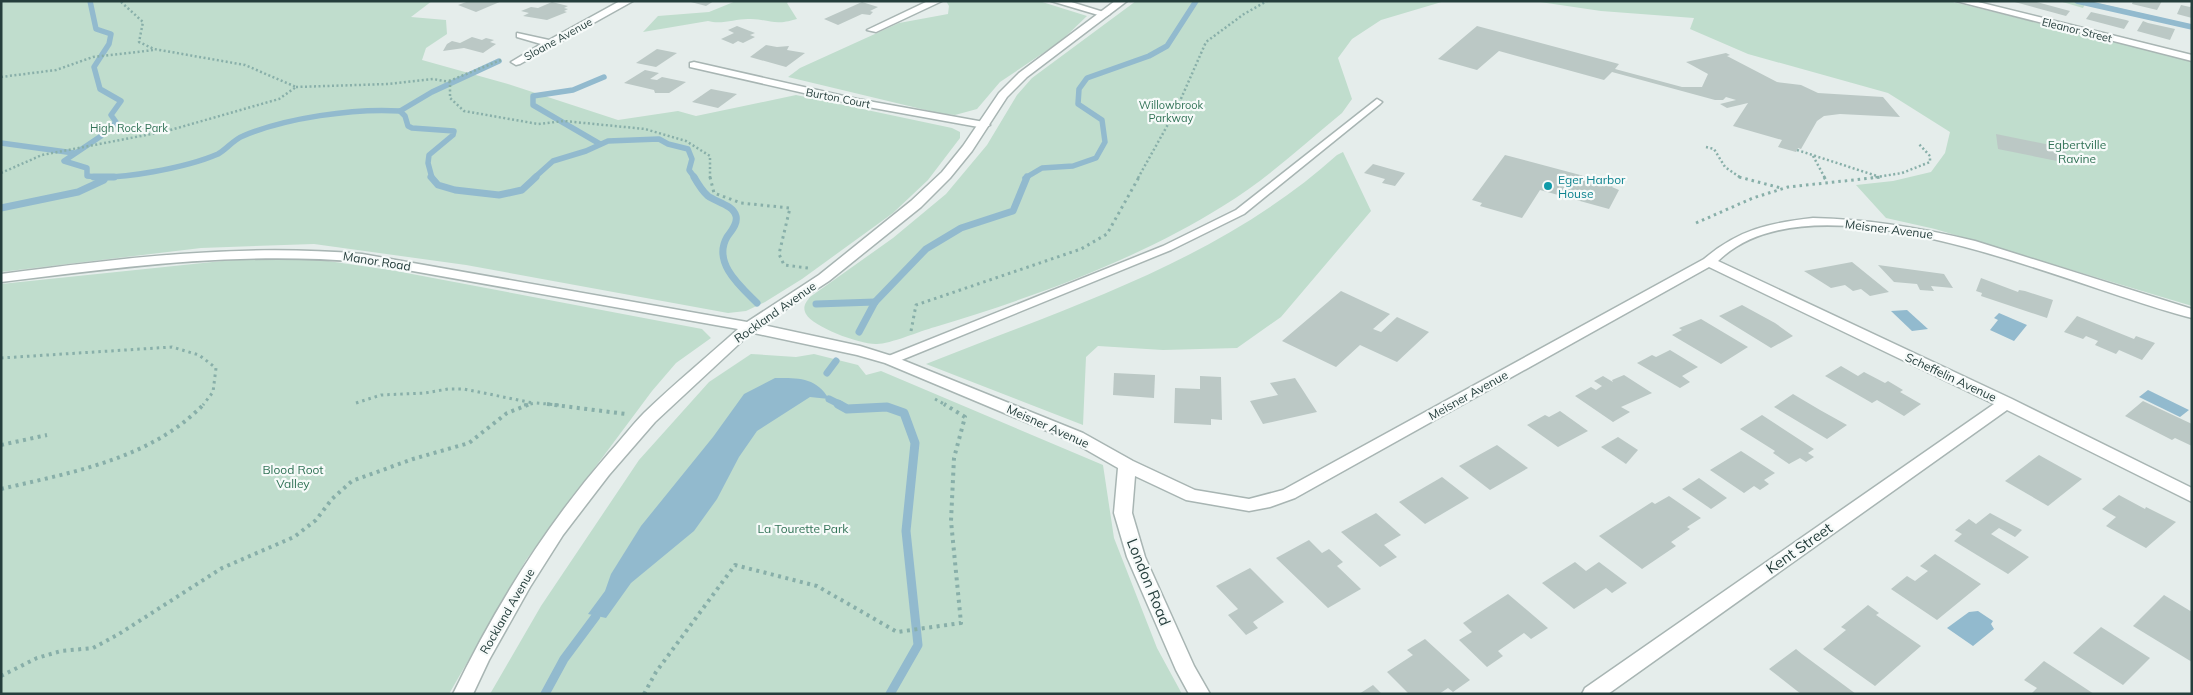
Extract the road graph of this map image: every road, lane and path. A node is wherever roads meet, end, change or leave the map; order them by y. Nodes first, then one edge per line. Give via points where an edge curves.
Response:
1 (120, 1) edge
2 (628, 1) edge
3 (937, 1) edge
4 (1056, 1) edge
5 (1122, 1) edge
6 (1266, 1) edge
7 (1961, 1) edge
8 (1105, 14) junction
9 (872, 30) dead end
10 (520, 35) dead end
11 (549, 43) junction
12 (154, 49) junction
13 (2192, 58) edge
14 (516, 62) joint
15 (694, 65) dead end
16 (1, 77) edge
17 (449, 82) junction
18 (296, 87) junction
19 (1377, 102) dead end
20 (984, 124) junction
21 (1919, 144) dead end
22 (1706, 147) dead end
23 (1797, 150) dead end
24 (1813, 155) junction
25 (1, 173) edge
26 (1878, 177) junction
27 (1827, 182) junction
28 (1783, 188) junction
29 (1696, 223) dead end
30 (1709, 262) junction
31 (812, 268) dead end
32 (1, 278) edge
33 (2192, 314) edge
34 (749, 327) junction
35 (911, 331) dead end
36 (1, 358) edge
37 (890, 360) junction
38 (932, 397) dead end
39 (356, 403) dead end
40 (536, 403) junction
41 (2006, 403) junction
42 (628, 414) dead end
43 (47, 435) dead end
44 (1, 445) edge
45 (1128, 465) junction
46 (1, 488) edge
47 (2192, 496) edge
48 (1, 676) edge
49 (463, 694) edge
50 (644, 694) edge
51 (1200, 694) edge
52 (1592, 694) edge

1 - 12 path via 143,22 139,42
2 - 11 street, Sloane Avenue
3 - 9 street
4 - 8 street
5 - 8 street, Rockland Avenue
6 - 35 path via 1206,42 1176,110 1107,234 1081,250 916,305
7 - 13 street, Eleanor Street
8 - 20 street, Rockland Avenue via 1023,75
10 - 11 street
11 - 14 street, Sloane Avenue
12 - 16 path via 93,57 56,70
12 - 18 path via 245,65
14 - 17 path via 497,60
15 - 20 street, Burton Court via 857,102
17 - 18 path via 433,79
17 - 31 path via 450,98 464,111 538,124 564,120 645,129 686,141 710,156 710,181 714,193 741,203 790,208 779,254 784,265
18 - 25 path via 279,99 167,131 42,155
19 - 37 lane via 1240,212 1167,248
20 - 34 street, Rockland Avenue via 946,175 916,204 829,274
21 - 26 path via 1930,156 1930,162 1914,170
22 - 28 path via 1714,149 1721,166 1739,177
23 - 24 path
24 - 26 path
24 - 27 path
26 - 27 path
27 - 28 path
28 - 29 path
30 - 33 street, Meisner Avenue via 1726,247 1769,229 1828,223 1866,224 1970,244
30 - 41 street, Scheffelin Avenue
30 - 45 street, Meisner Avenue via 1289,494 1270,501 1249,505 1192,496
32 - 34 street, Manor Road via 218,253 318,252
34 - 37 street, Meisner Avenue
34 - 49 street, Rockland Avenue via 649,418 557,530 523,582
36 - 46 path via 172,347 199,355 216,368 214,391 196,414 171,434 124,455
37 - 45 street, Meisner Avenue via 1077,437
38 - 50 path via 965,417 954,458 951,521 961,623 897,632 817,586 735,565 656,672
39 - 40 path via 382,395 464,389
40 - 42 path
40 - 48 path via 507,413 469,443 352,481 316,520 294,537 222,568 93,648 61,651 37,658
41 - 47 street, Scheffelin Avenue
41 - 52 street, Kent Street
43 - 44 path
45 - 51 street, London Road via 1123,514 1136,557 1186,670

